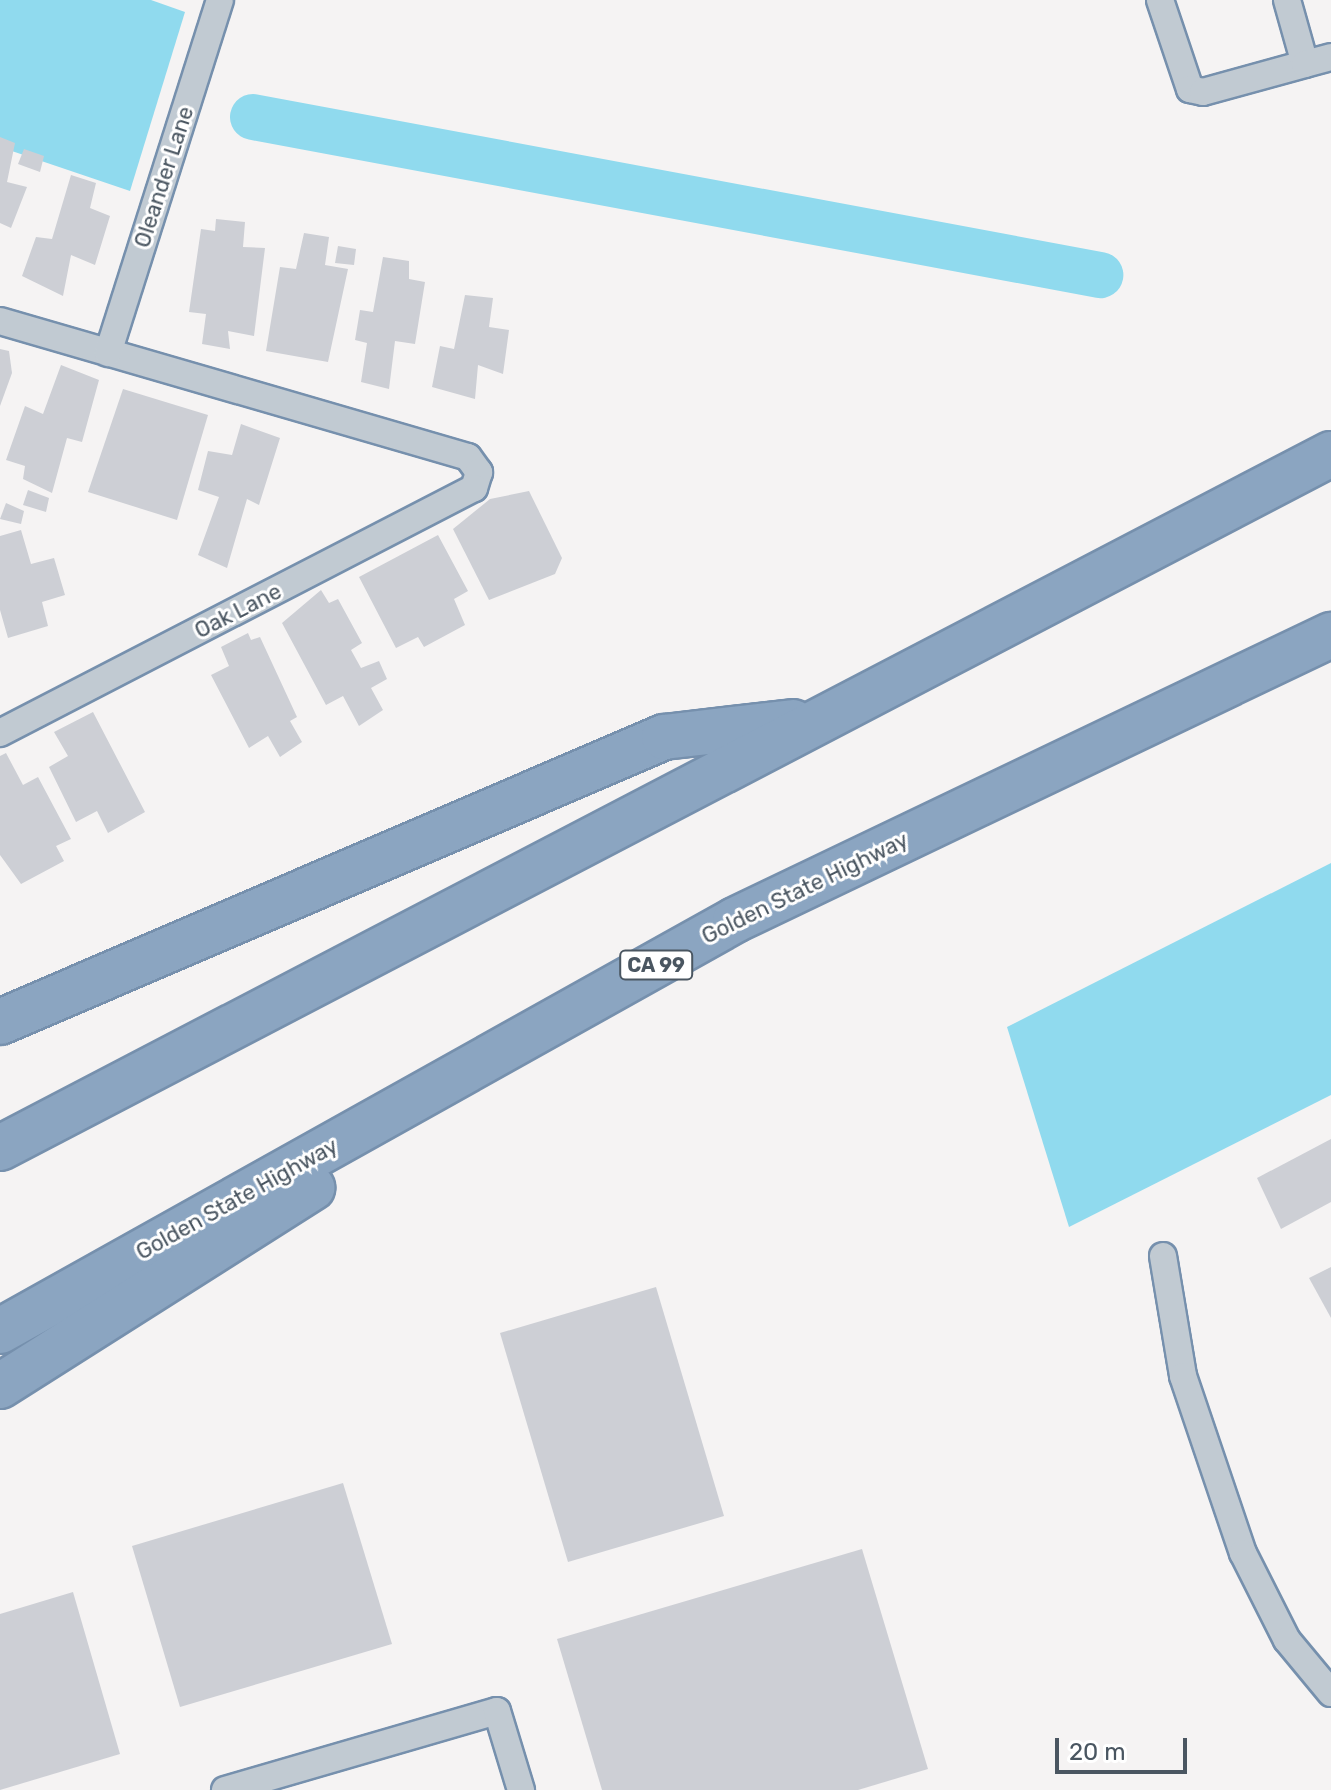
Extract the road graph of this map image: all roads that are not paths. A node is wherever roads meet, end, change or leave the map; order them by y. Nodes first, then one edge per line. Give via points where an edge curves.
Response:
1 (220, 0) edge
2 (1160, 0) edge
3 (1287, 0) edge
4 (1331, 57) edge
5 (1305, 64) junction
6 (0, 321) edge
7 (108, 353) junction
8 (1331, 454) edge
9 (1331, 635) edge
10 (819, 719) junction
11 (0, 733) edge
12 (735, 920) junction
13 (0, 1022) edge
14 (0, 1148) edge
15 (1163, 1256) dead end
16 (0, 1331) edge
17 (0, 1386) edge
18 (1331, 1693) edge
19 (225, 1790) edge
20 (521, 1790) edge

1 - 7 lane, Oleander Lane
2 - 5 lane via 1190,89 1203,92
3 - 5 lane
4 - 5 lane
6 - 7 lane
7 - 11 lane, Oak Lane via 468,457 479,472 474,488
8 - 10 highway
9 - 12 highway, Golden State Highway / CA 99
10 - 13 highway via 664,737
10 - 14 highway
12 - 16 highway, Golden State Highway / CA 99
12 - 17 highway
15 - 18 lane via 1183,1376 1243,1553 1287,1640
19 - 20 lane via 497,1711

